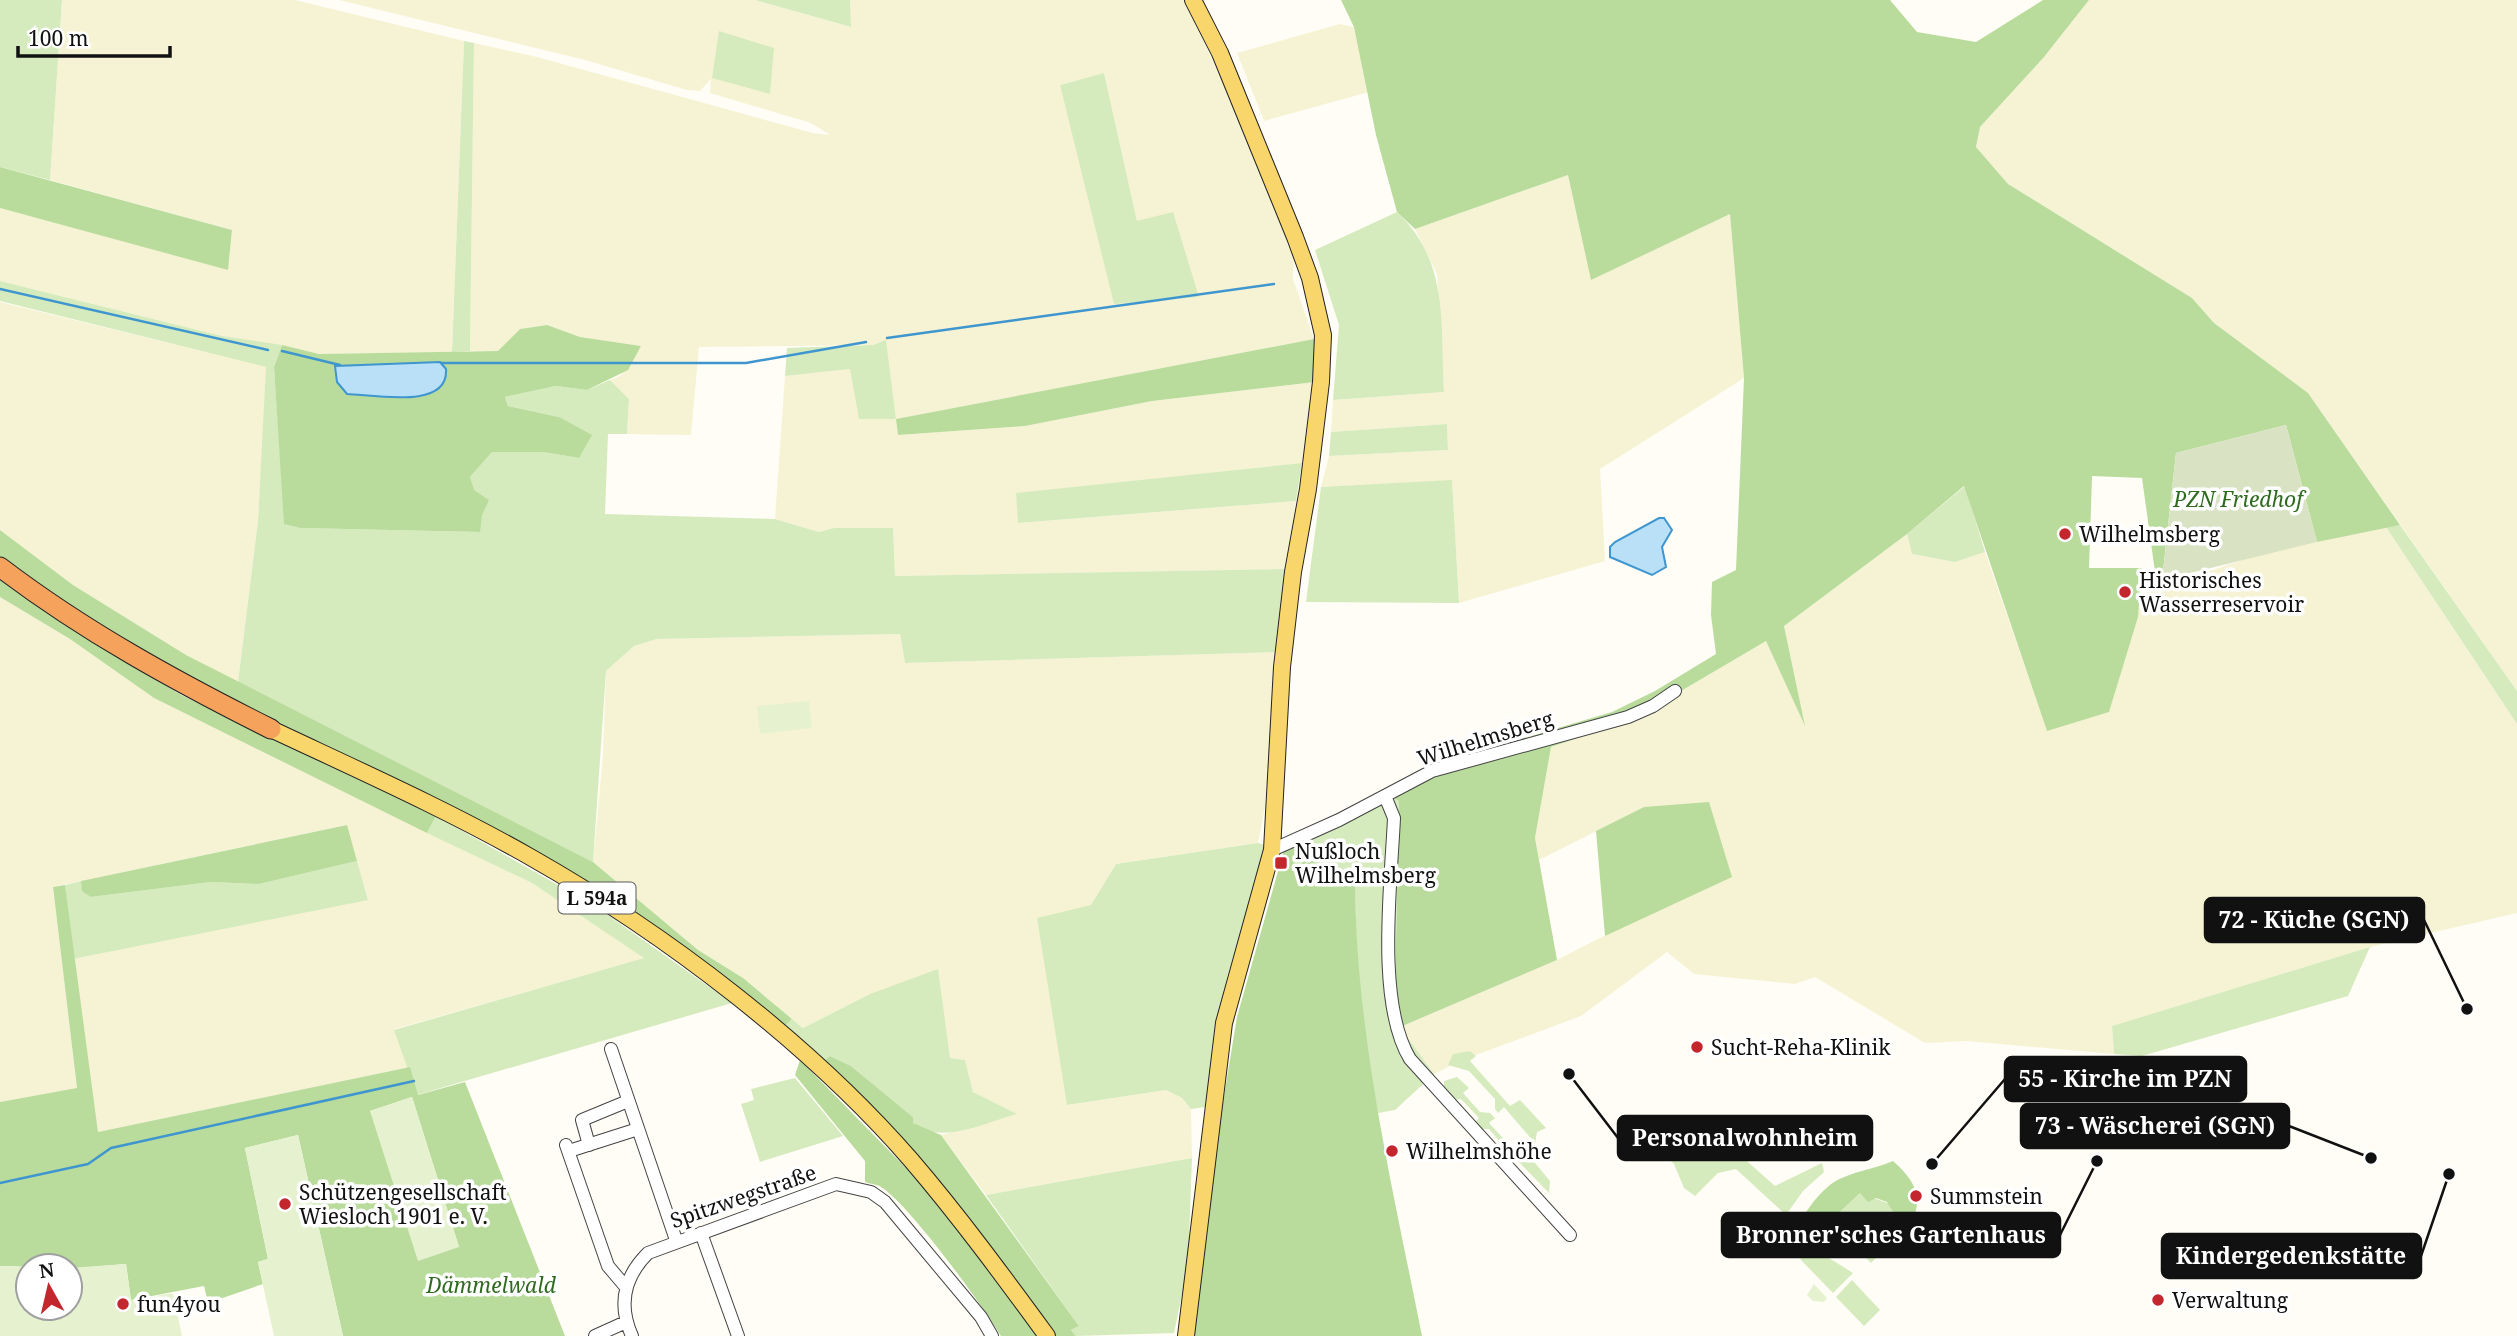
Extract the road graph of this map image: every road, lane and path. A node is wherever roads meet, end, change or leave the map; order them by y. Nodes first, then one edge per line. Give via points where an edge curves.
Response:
1 (1193, 0) edge
2 (0, 567) edge
3 (1675, 691) dead end
4 (271, 729) joint
5 (1385, 796) junction
6 (1272, 850) junction
7 (611, 1049) dead end
8 (628, 1101) junction
9 (638, 1129) junction
10 (589, 1145) junction
11 (701, 1233) junction
12 (1570, 1235) dead end
13 (676, 1240) junction
14 (625, 1286) junction
15 (626, 1322) junction
16 (595, 1336) edge
17 (632, 1336) edge
18 (738, 1336) edge
19 (992, 1336) edge
20 (1047, 1336) edge
21 (1186, 1336) edge

1 - 6 main road via 1220,53 1295,237 1323,335 1308,489 1282,667
2 - 4 highway, L 594a via 39,597 170,678
3 - 5 street, Wilhelmsberg via 1628,717 1432,771
4 - 20 main road, L 594a via 531,857 694,964 785,1038 911,1160
5 - 6 street, Wilhelmsberg
5 - 12 street via 1394,818 1393,1017 1403,1047
6 - 21 main road via 1224,1023
7 - 8 street
8 - 9 street
8 - 10 street via 582,1120
9 - 10 street
9 - 13 street
10 - 14 street via 568,1148 608,1266
11 - 13 street, Spitzwegstraße
11 - 18 street
11 - 19 street, Spitzwegstraße via 836,1184 871,1192 929,1254
13 - 14 street, Spitzwegstraße via 648,1253
14 - 15 street
15 - 16 street
15 - 17 street

